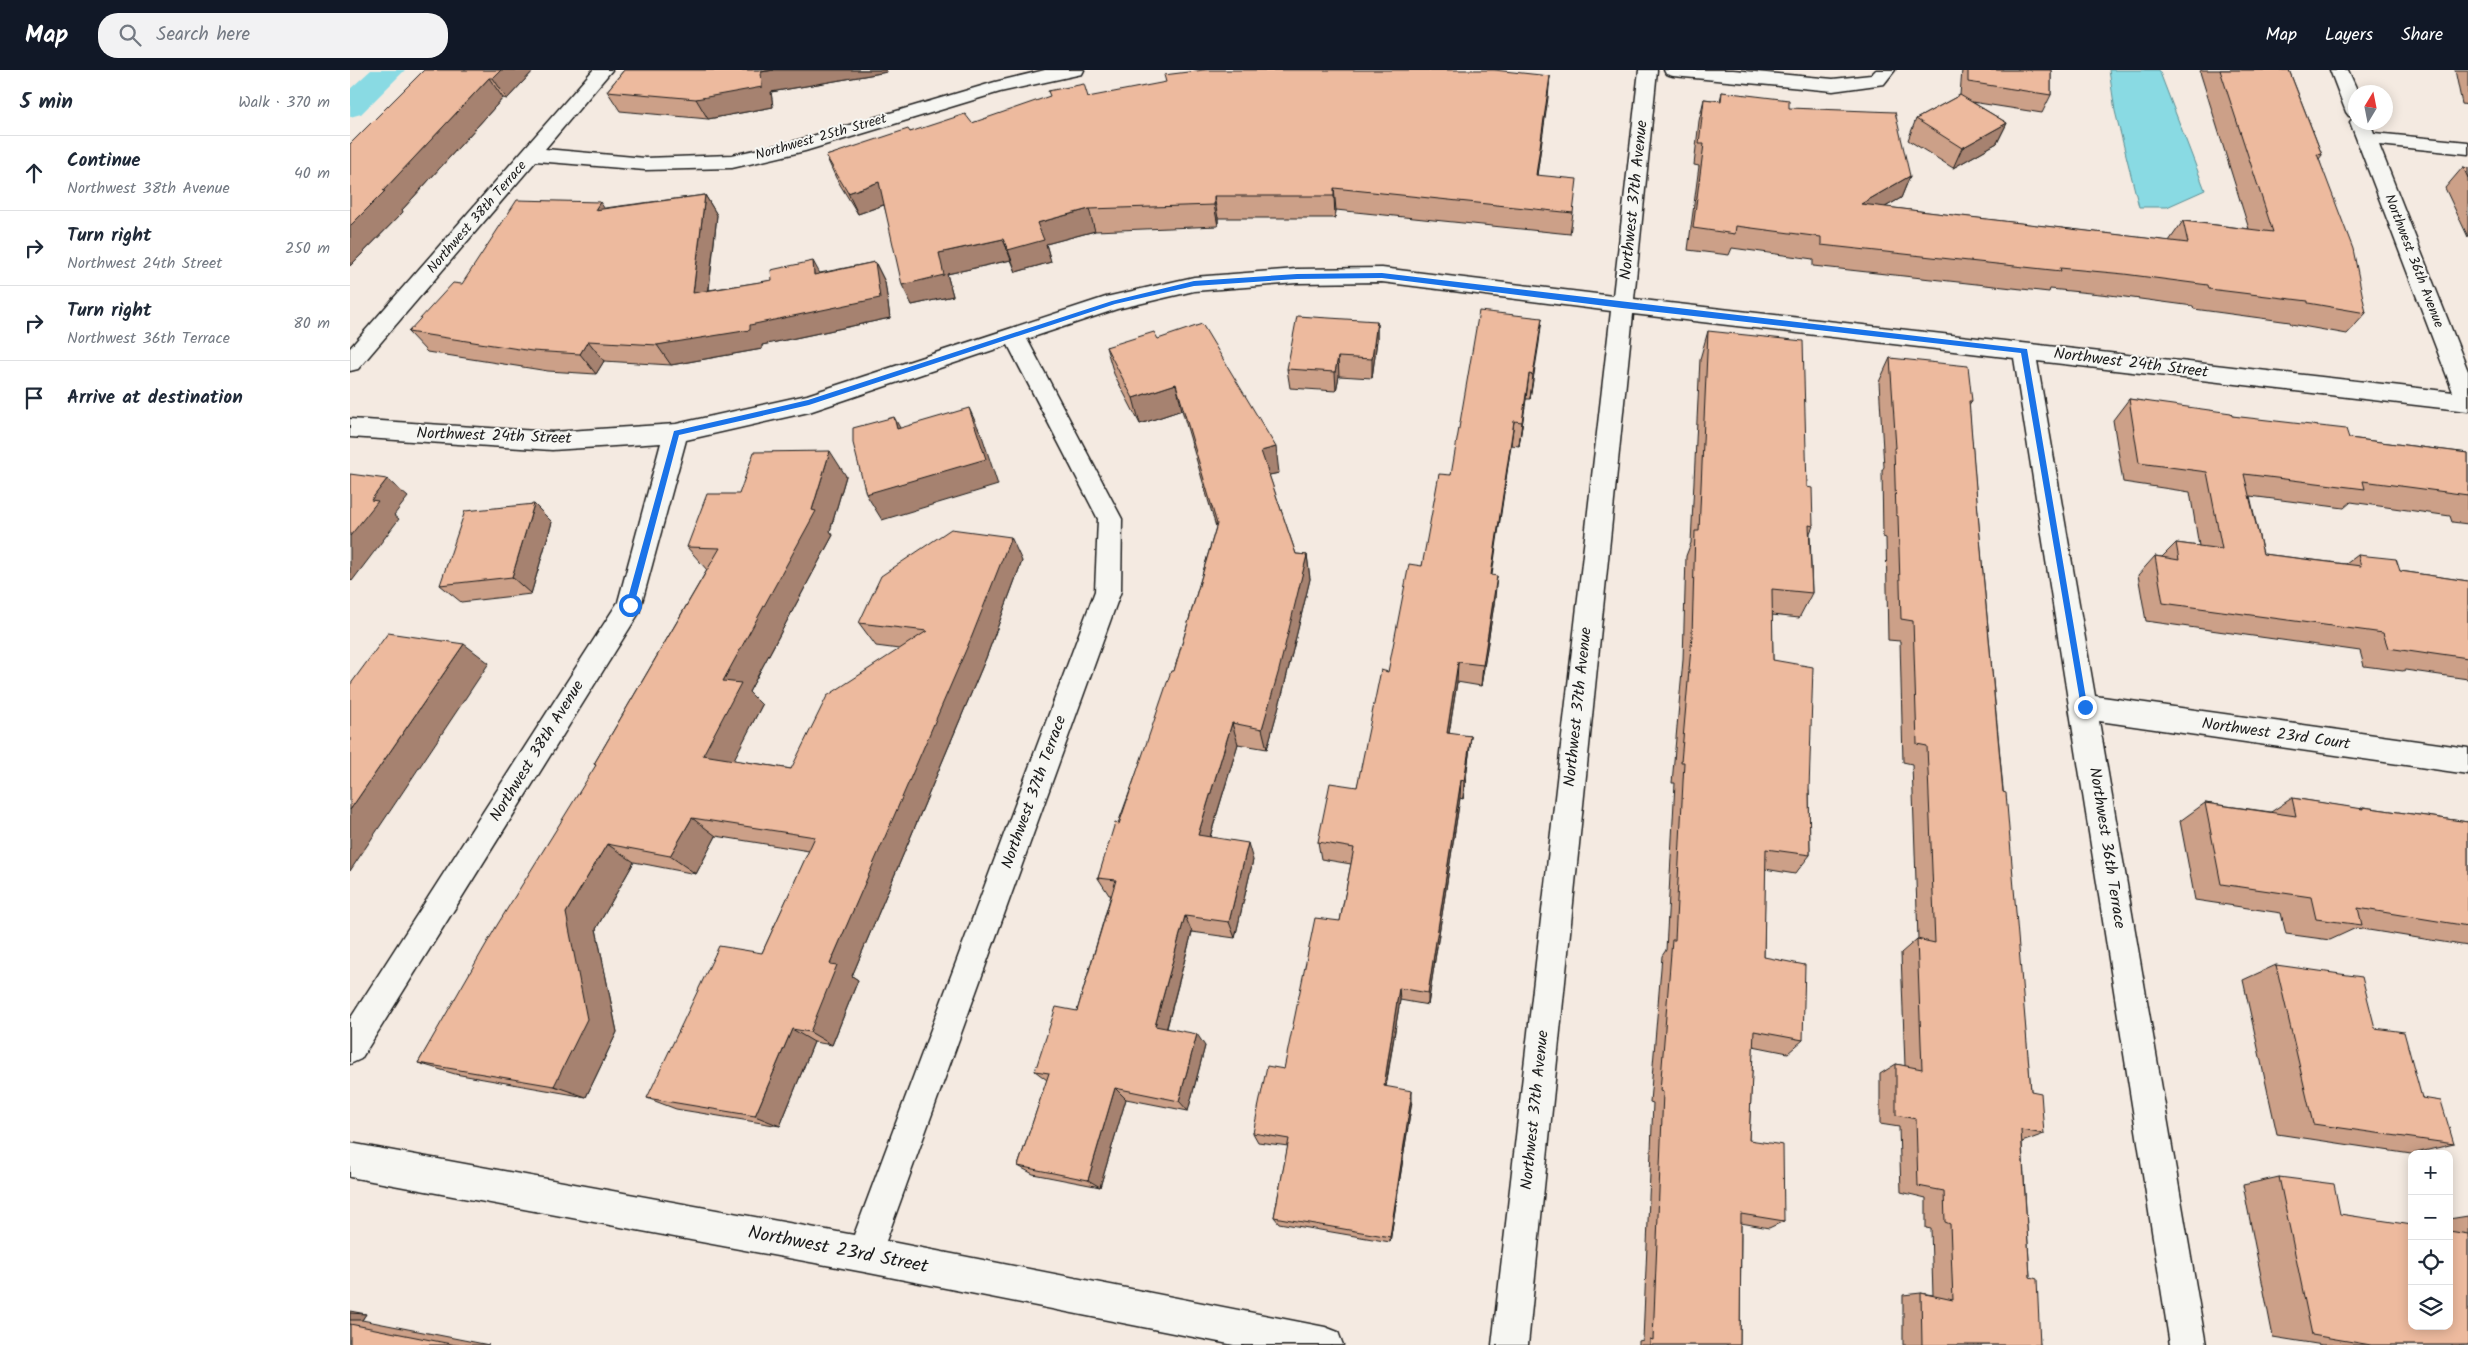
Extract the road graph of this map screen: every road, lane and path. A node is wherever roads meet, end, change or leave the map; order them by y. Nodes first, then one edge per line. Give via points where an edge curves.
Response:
1 (603, 70) edge
2 (1076, 70) edge
3 (1648, 70) edge
4 (1673, 70) edge
5 (2338, 70) edge
6 (1881, 75) edge
7 (2348, 93) edge
8 (2363, 130) edge
9 (2468, 148) edge
10 (531, 154) junction
11 (1622, 305) junction
12 (1015, 337) junction
13 (2024, 351) junction
14 (350, 363) edge
15 (2468, 401) edge
16 (350, 428) edge
17 (676, 433) junction
18 (2085, 707) junction
19 (2468, 761) edge
20 (350, 1048) edge
21 (350, 1160) edge
22 (864, 1254) junction
23 (1325, 1345) edge
24 (1510, 1345) edge
25 (2188, 1345) edge

1 - 10 street, Northwest 38th Terrace
2 - 10 street, Northwest 25th Street via 974,91 756,157 685,165
3 - 11 street, Northwest 37th Avenue
4 - 6 street via 1834,85
5 - 7 street
8 - 9 street
8 - 15 street, Northwest 36th Avenue
10 - 14 street, Northwest 38th Terrace
11 - 12 street, Northwest 24th Street via 1382,276 1297,276 1194,284 1114,302
11 - 13 street, Northwest 24th Street
11 - 24 street, Northwest 37th Avenue
12 - 17 street, Northwest 24th Street via 809,403
12 - 22 street, Northwest 37th Terrace via 1110,519 1108,591
13 - 15 street, Northwest 24th Street
13 - 18 street, Northwest 36th Terrace
16 - 17 street, Northwest 24th Street via 552,441
17 - 20 street, Northwest 38th Avenue via 630,605
18 - 19 street, Northwest 23rd Court
18 - 25 street, Northwest 36th Terrace
21 - 22 street, Northwest 23rd Street
22 - 23 street, Northwest 23rd Street

